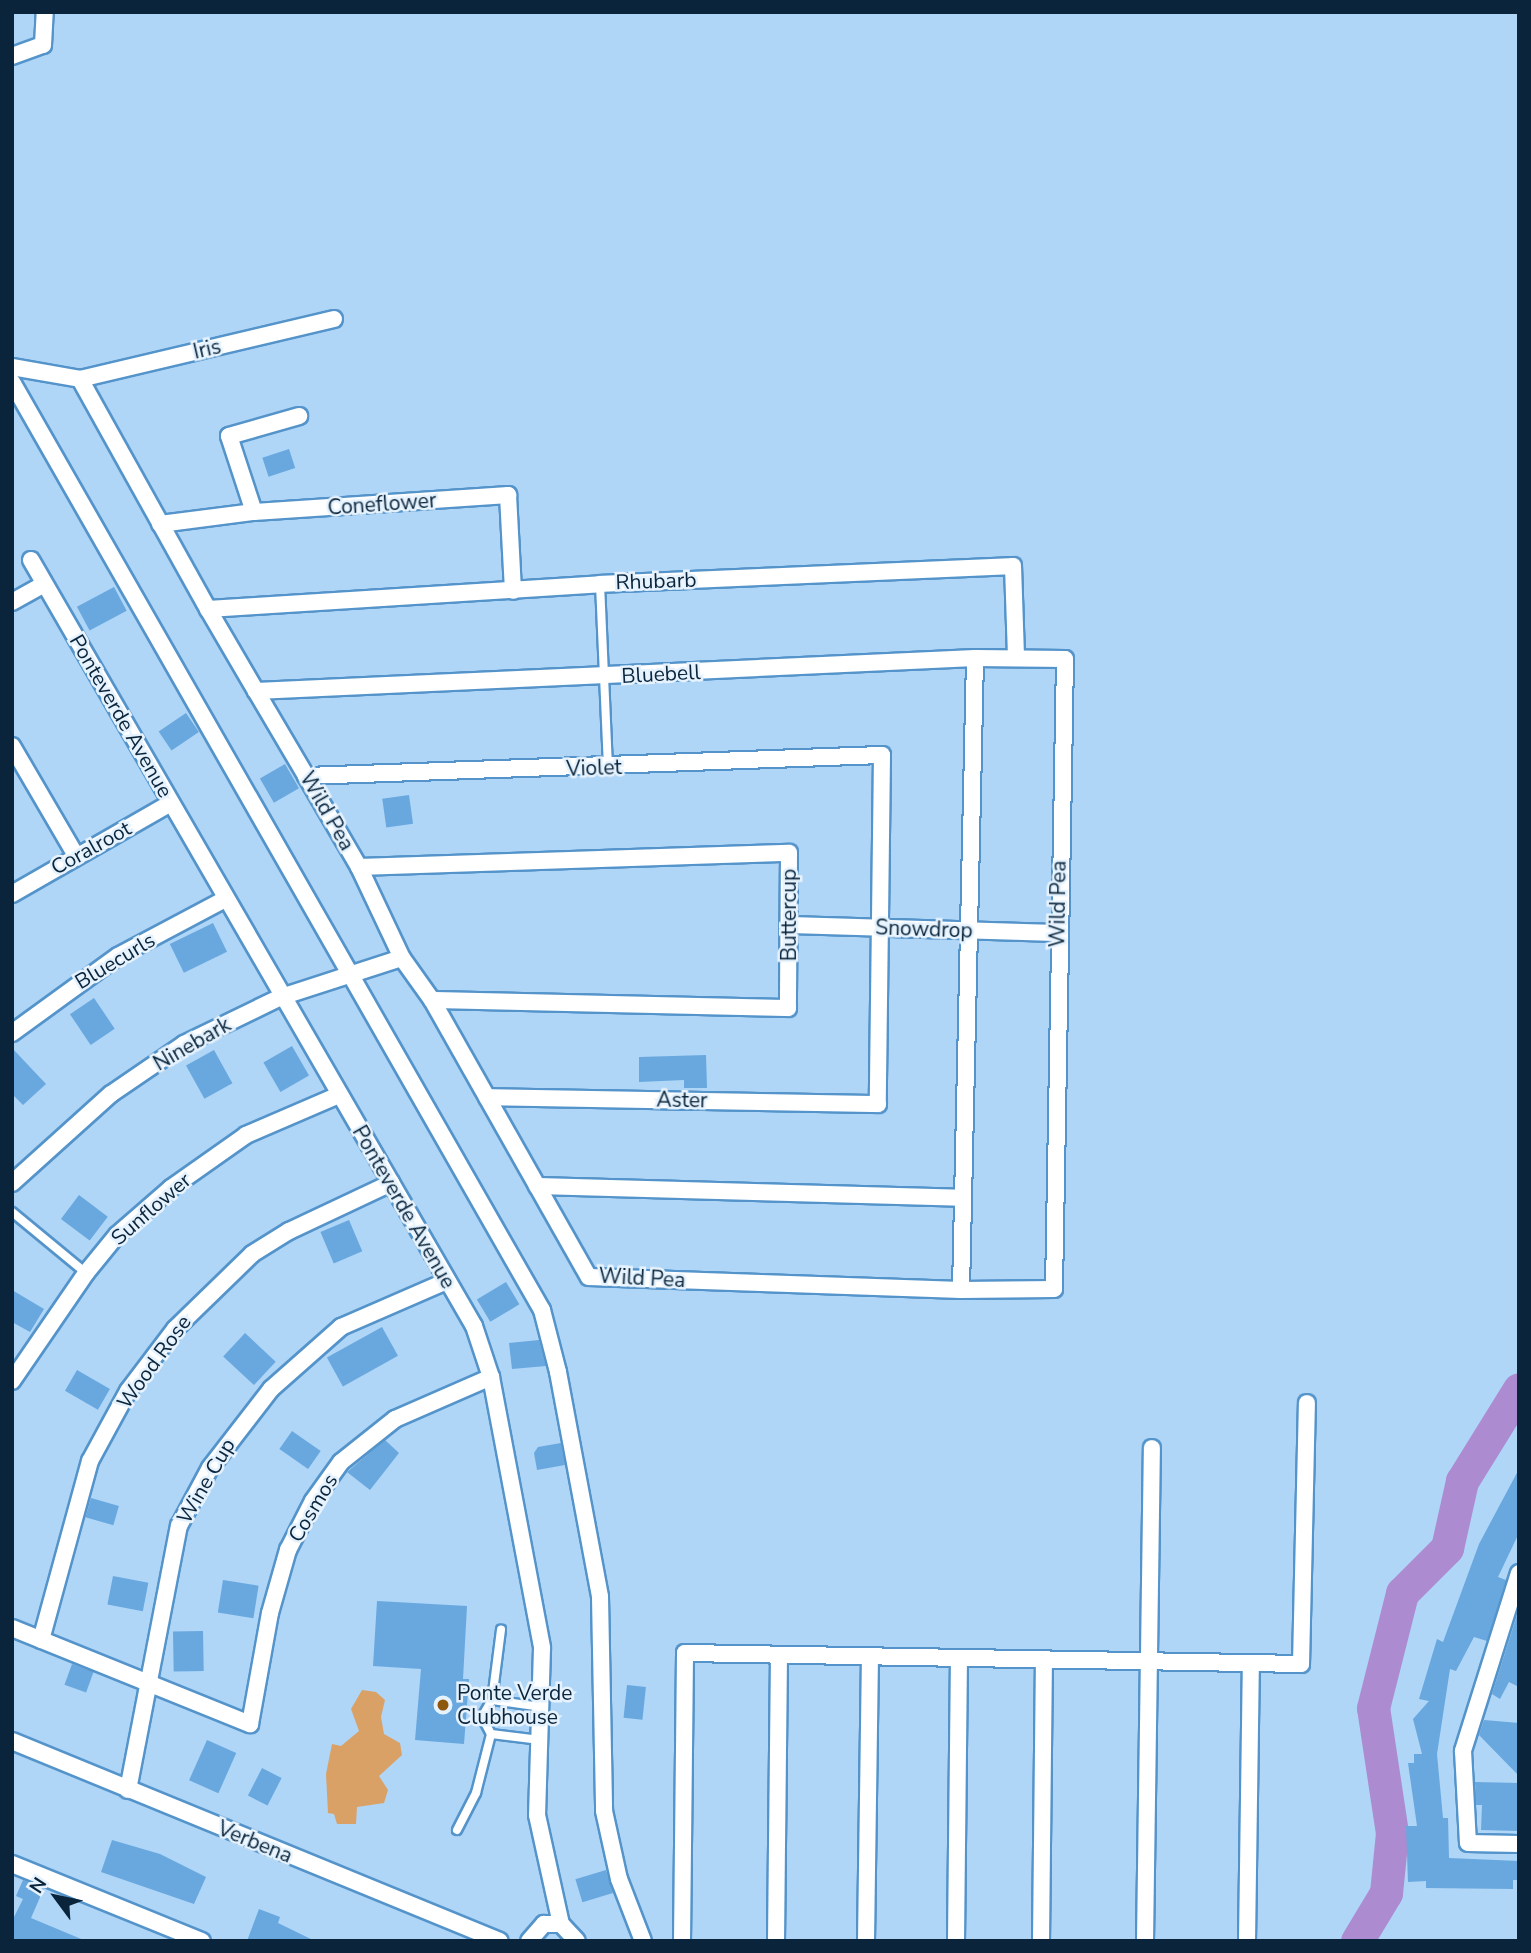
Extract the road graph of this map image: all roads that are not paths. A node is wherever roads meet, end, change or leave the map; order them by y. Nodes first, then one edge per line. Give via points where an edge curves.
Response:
1 (44, 12) edge
2 (12, 56) edge
3 (334, 319) dead end
4 (12, 368) edge
5 (80, 379) junction
6 (12, 382) edge
7 (299, 416) dead end
8 (254, 512) junction
9 (160, 524) junction
10 (32, 560) dead end
11 (44, 584) junction
12 (600, 584) junction
13 (513, 591) junction
14 (12, 602) edge
15 (208, 609) junction
16 (975, 658) junction
17 (1016, 658) junction
18 (1065, 659) joint
19 (604, 676) junction
20 (256, 691) junction
21 (12, 746) edge
22 (17, 764) edge
23 (608, 768) junction
24 (306, 776) junction
25 (171, 803) junction
26 (75, 854) junction
27 (359, 867) junction
28 (12, 894) edge
29 (225, 899) junction
30 (790, 925) junction
31 (881, 927) junction
32 (969, 930) junction
33 (1057, 933) junction
34 (402, 958) junction
35 (349, 974) junction
36 (281, 997) junction
37 (432, 1000) junction
38 (12, 1033) edge
39 (340, 1095) junction
40 (487, 1097) junction
41 (12, 1183) edge
42 (391, 1183) junction
43 (537, 1186) junction
44 (962, 1198) junction
45 (12, 1212) edge
46 (86, 1273) junction
47 (447, 1281) junction
48 (961, 1290) junction
49 (491, 1377) junction
50 (12, 1381) edge
51 (1307, 1403) dead end
52 (1152, 1448) dead end
53 (1519, 1573) edge
54 (12, 1628) edge
55 (501, 1630) dead end
56 (41, 1640) junction
57 (779, 1654) junction
58 (870, 1656) junction
59 (960, 1658) junction
60 (1044, 1659) junction
61 (1149, 1661) junction
62 (1251, 1663) junction
63 (150, 1684) junction
64 (492, 1700) junction
65 (541, 1707) junction
66 (491, 1734) junction
67 (540, 1740) junction
68 (12, 1741) edge
69 (128, 1790) junction
70 (457, 1830) dead end
71 (1519, 1844) edge
72 (12, 1864) edge
73 (561, 1924) junction
74 (202, 1941) edge
75 (500, 1941) edge
76 (529, 1941) edge
77 (578, 1941) edge
78 (643, 1941) edge
79 (682, 1941) edge
80 (776, 1941) edge
81 (866, 1941) edge
82 (956, 1941) edge
83 (1041, 1941) edge
84 (1145, 1941) edge
85 (1247, 1941) edge

1 - 2 street via 43,45
3 - 5 street, Iris
4 - 5 street
5 - 9 street, Wild Pea
6 - 35 street
7 - 8 street via 229,436
8 - 9 street, Coneflower
8 - 13 street, Coneflower via 508,495
9 - 15 street, Wild Pea
10 - 11 street, Ponteverde Avenue
11 - 14 street
11 - 25 street, Ponteverde Avenue
12 - 13 street, Rhubarb
12 - 17 street, Rhubarb via 1013,566
12 - 19 lane
13 - 15 street, Rhubarb
15 - 20 street, Wild Pea
16 - 17 street, Bluebell
16 - 19 street, Bluebell
16 - 32 street
17 - 18 street, Bluebell
18 - 33 street, Wild Pea
19 - 20 street, Bluebell
19 - 23 lane
20 - 24 street, Wild Pea
21 - 22 street
22 - 26 street
23 - 24 street, Violet
23 - 31 street, Violet via 882,755
24 - 27 street, Wild Pea
25 - 26 street, Coralroot
25 - 29 street, Ponteverde Avenue
26 - 28 street, Coralroot
27 - 30 street, Buttercup via 789,853
27 - 34 street, Wild Pea
29 - 36 street, Ponteverde Avenue
29 - 38 street, Bluecurls via 118,956
30 - 31 street, Snowdrop
30 - 37 street, Buttercup via 788,1009
31 - 32 street, Snowdrop
31 - 40 street, Aster via 878,1104
32 - 33 street, Snowdrop
32 - 44 street
33 - 48 street, Wild Pea via 1054,1289
34 - 35 street, Ninebark
34 - 37 street, Wild Pea
35 - 36 street, Ninebark
35 - 78 street via 542,1310 600,1597 604,1811 619,1879
36 - 39 street, Ponteverde Avenue
36 - 41 street, Ninebark via 184,1044 111,1094
37 - 40 street, Wild Pea
39 - 42 street, Ponteverde Avenue
39 - 46 street, Sunflower via 246,1135 171,1188 117,1235
40 - 43 street, Wild Pea
42 - 47 street, Ponteverde Avenue
42 - 56 street, Wood Rose via 289,1231 252,1254 175,1329 128,1391 90,1461
43 - 44 street
43 - 48 street, Wild Pea via 589,1277
44 - 48 street
45 - 46 lane
46 - 50 street, Sunflower
47 - 49 street, Ponteverde Avenue via 474,1326
47 - 63 street, Wine Cup via 341,1327 271,1389 236,1428 178,1526 159,1609
49 - 63 street, Cosmos via 395,1419 341,1462 313,1501 288,1550 277,1588 250,1724
49 - 65 street, Ponteverde Avenue via 542,1648
51 - 62 street via 1301,1664
52 - 61 street
53 - 71 street via 1464,1751 1468,1843
54 - 56 street
55 - 64 lane
56 - 63 street
57 - 58 street
57 - 79 street via 685,1653
57 - 80 street
58 - 59 street
58 - 81 street
59 - 60 street
59 - 82 street
60 - 61 street
60 - 83 street
61 - 62 street
61 - 84 street
62 - 85 street
63 - 69 street, Wine Cup
64 - 65 lane
64 - 66 lane via 482,1717
65 - 67 street, Ponteverde Avenue
66 - 67 lane
66 - 70 lane via 476,1793
67 - 73 street, Ponteverde Avenue via 537,1815
68 - 69 street, Verbena
69 - 75 street, Verbena
72 - 74 street
73 - 76 street via 544,1924
73 - 77 street

